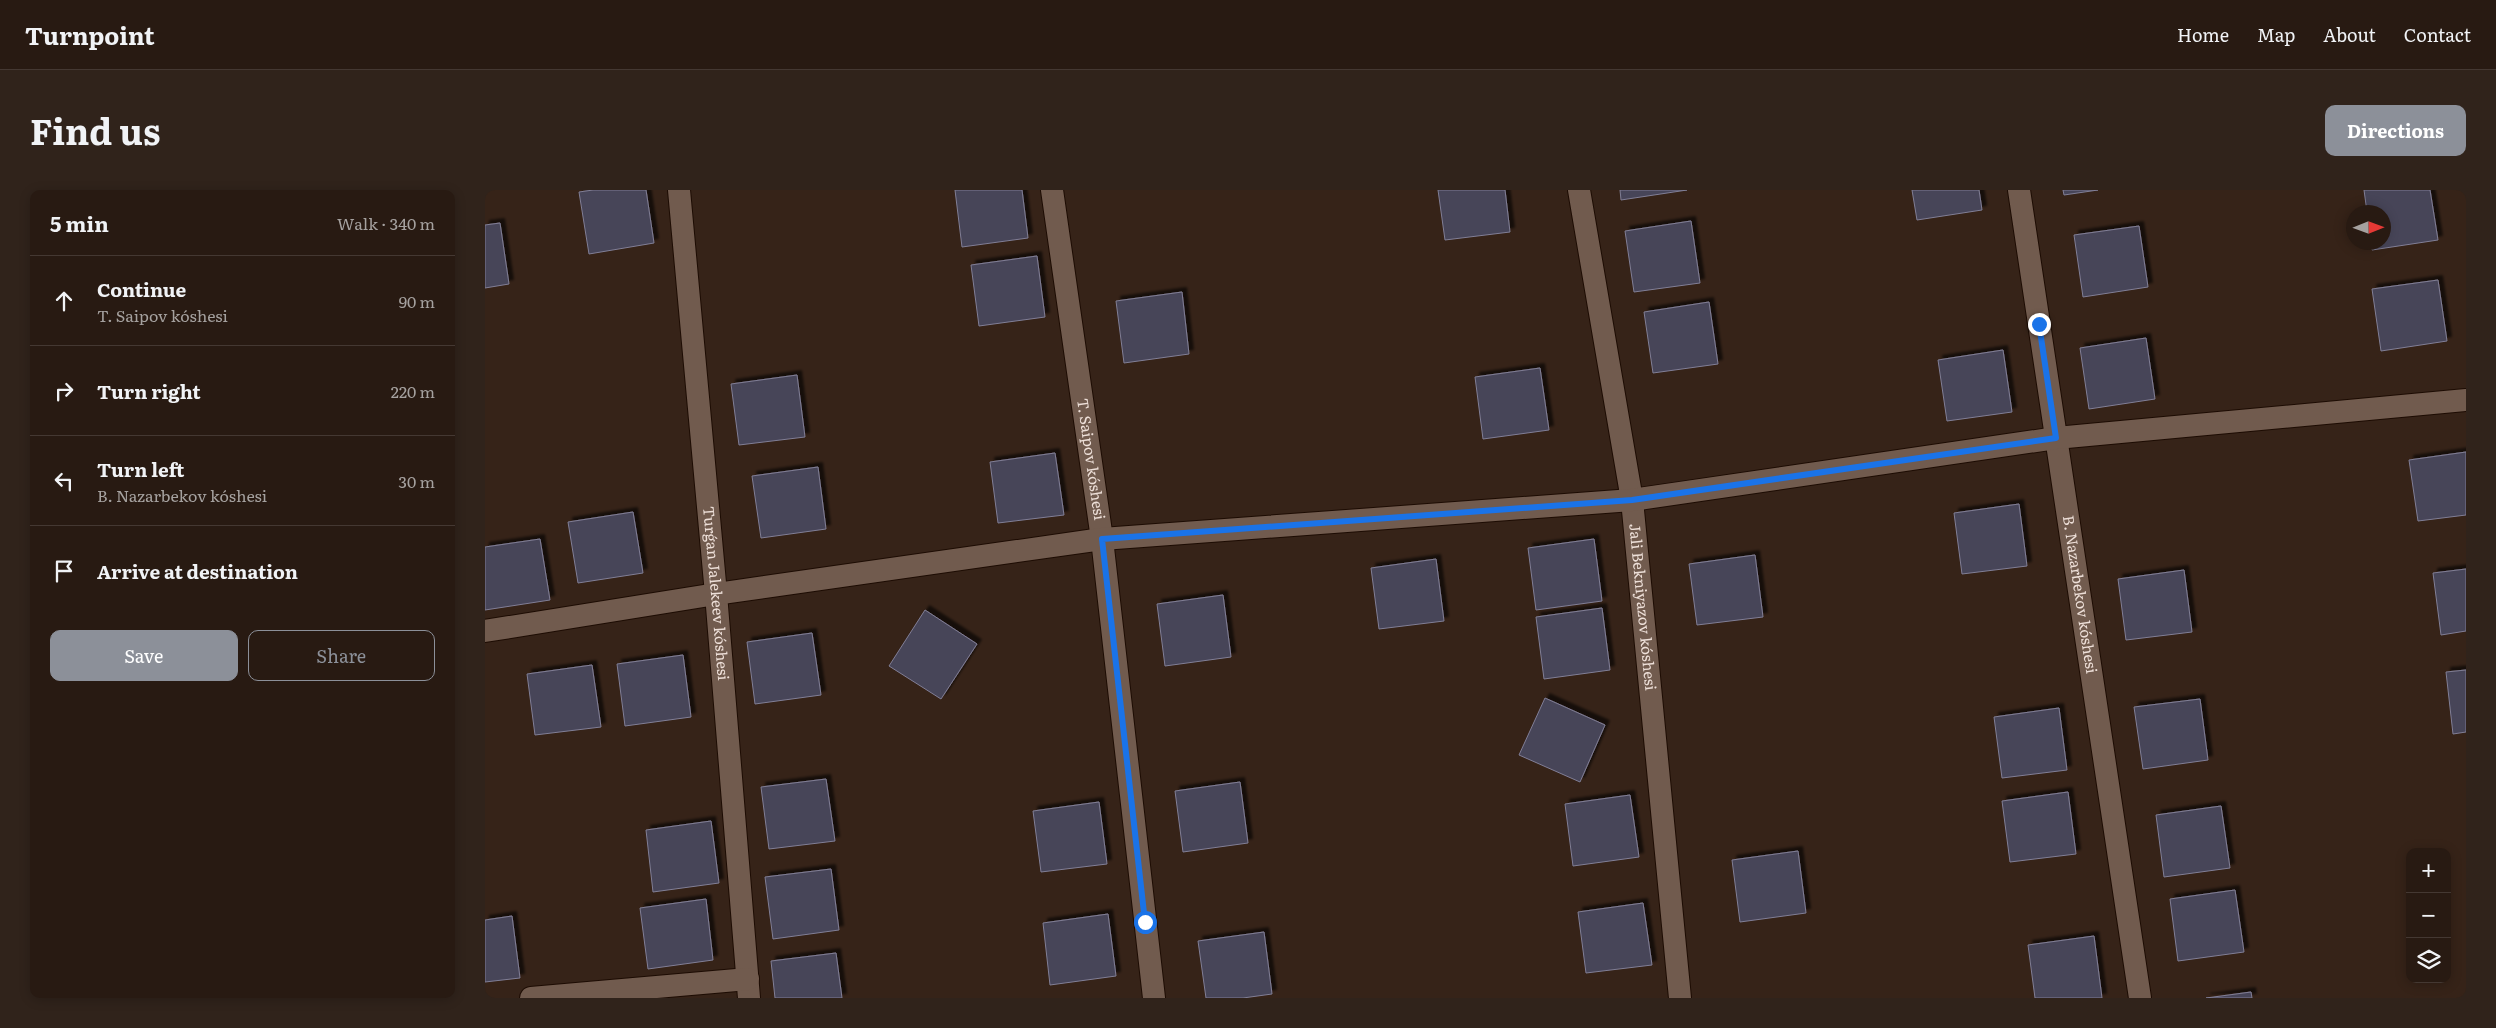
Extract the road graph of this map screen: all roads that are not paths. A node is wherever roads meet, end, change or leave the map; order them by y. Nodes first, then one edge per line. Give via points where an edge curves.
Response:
1 (679, 190) edge
2 (1052, 190) edge
3 (1579, 190) edge
4 (2019, 190) edge
5 (2466, 400) edge
6 (2056, 438) junction
7 (1632, 500) junction
8 (1102, 539) junction
9 (716, 594) junction
10 (485, 631) edge
11 (748, 988) edge
12 (531, 998) edge
13 (1154, 998) edge
14 (1680, 998) edge
15 (2140, 998) edge

1 - 9 street, Turǵan Jalekeev kóshesi
2 - 8 street, T. Saipov kóshesi
3 - 7 street, Jali Bekniyazov kóshesi
4 - 6 street, B. Nazarbekov kóshesi
5 - 6 street
6 - 7 street
6 - 15 street, B. Nazarbekov kóshesi
7 - 8 street
7 - 14 street, Jali Bekniyazov kóshesi
8 - 9 street
8 - 13 street, T. Saipov kóshesi
9 - 10 street
9 - 11 street, Turǵan Jalekeev kóshesi
11 - 12 street

